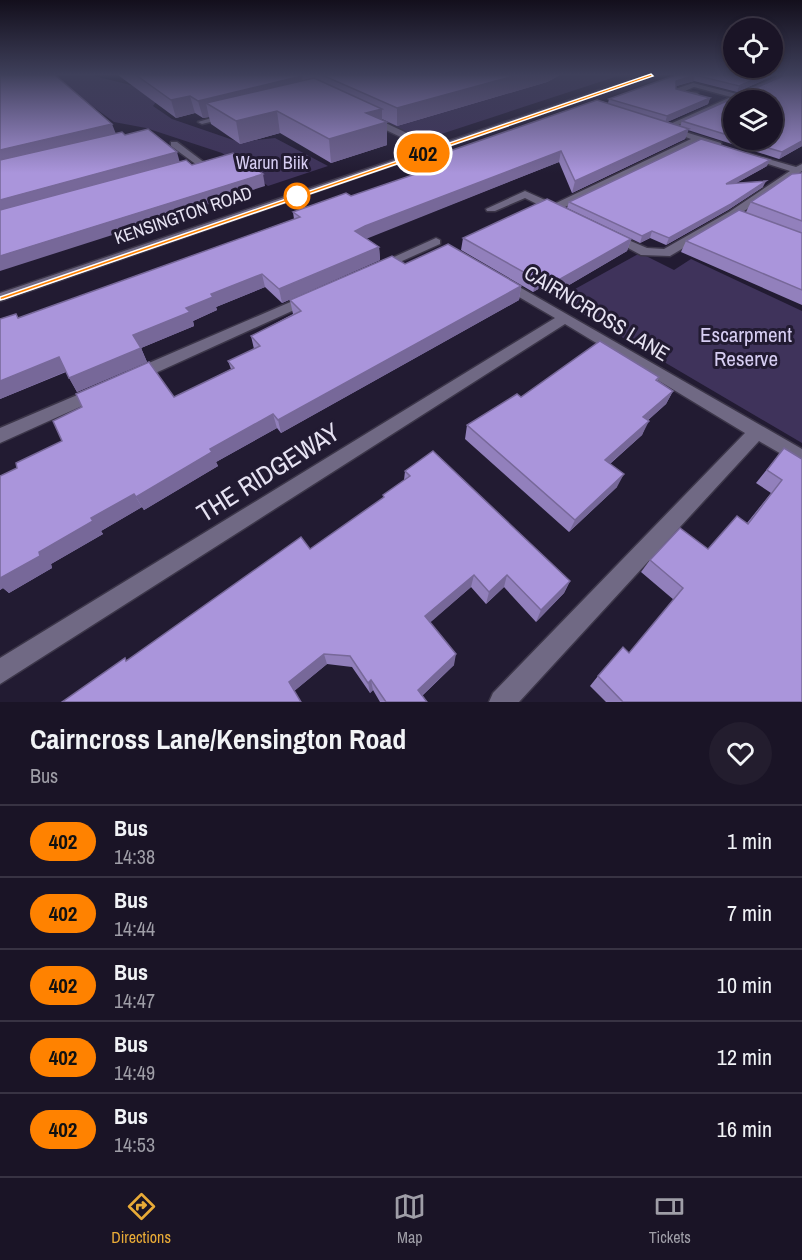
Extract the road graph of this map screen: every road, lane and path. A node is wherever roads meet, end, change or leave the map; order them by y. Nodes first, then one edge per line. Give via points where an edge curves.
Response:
1 (555, 108) edge
2 (711, 108) edge
3 (357, 113) edge
4 (234, 114) edge
5 (202, 122) edge
6 (653, 124) edge
7 (665, 128) junction
8 (698, 139) junction
9 (174, 144) dead end
10 (723, 146) edge
11 (433, 149) junction
12 (739, 152) edge
13 (189, 166) edge
14 (800, 169) edge
15 (491, 209) dead end
16 (603, 232) edge
17 (438, 244) dead end
18 (486, 272) edge
19 (362, 274) edge
20 (319, 293) edge
21 (0, 297) edge
22 (565, 318) junction
23 (757, 432) junction
24 (0, 436) edge
25 (802, 458) edge
26 (0, 672) edge
27 (502, 702) edge

1 - 11 street, KENSINGTON ROAD
2 - 7 street
3 - 11 street
4 - 5 street
6 - 7 street
7 - 8 street
8 - 10 street
8 - 15 street via 559,211 525,194
9 - 13 street via 204,161
11 - 21 street, KENSINGTON ROAD
12 - 14 street
14 - 16 street via 738,216 671,250 645,252
17 - 19 street
18 - 22 street, CAIRNCROSS LANE
20 - 24 street
22 - 23 street, CAIRNCROSS LANE
22 - 26 street, THE RIDGEWAY
23 - 25 street, CAIRNCROSS LANE
23 - 27 street

